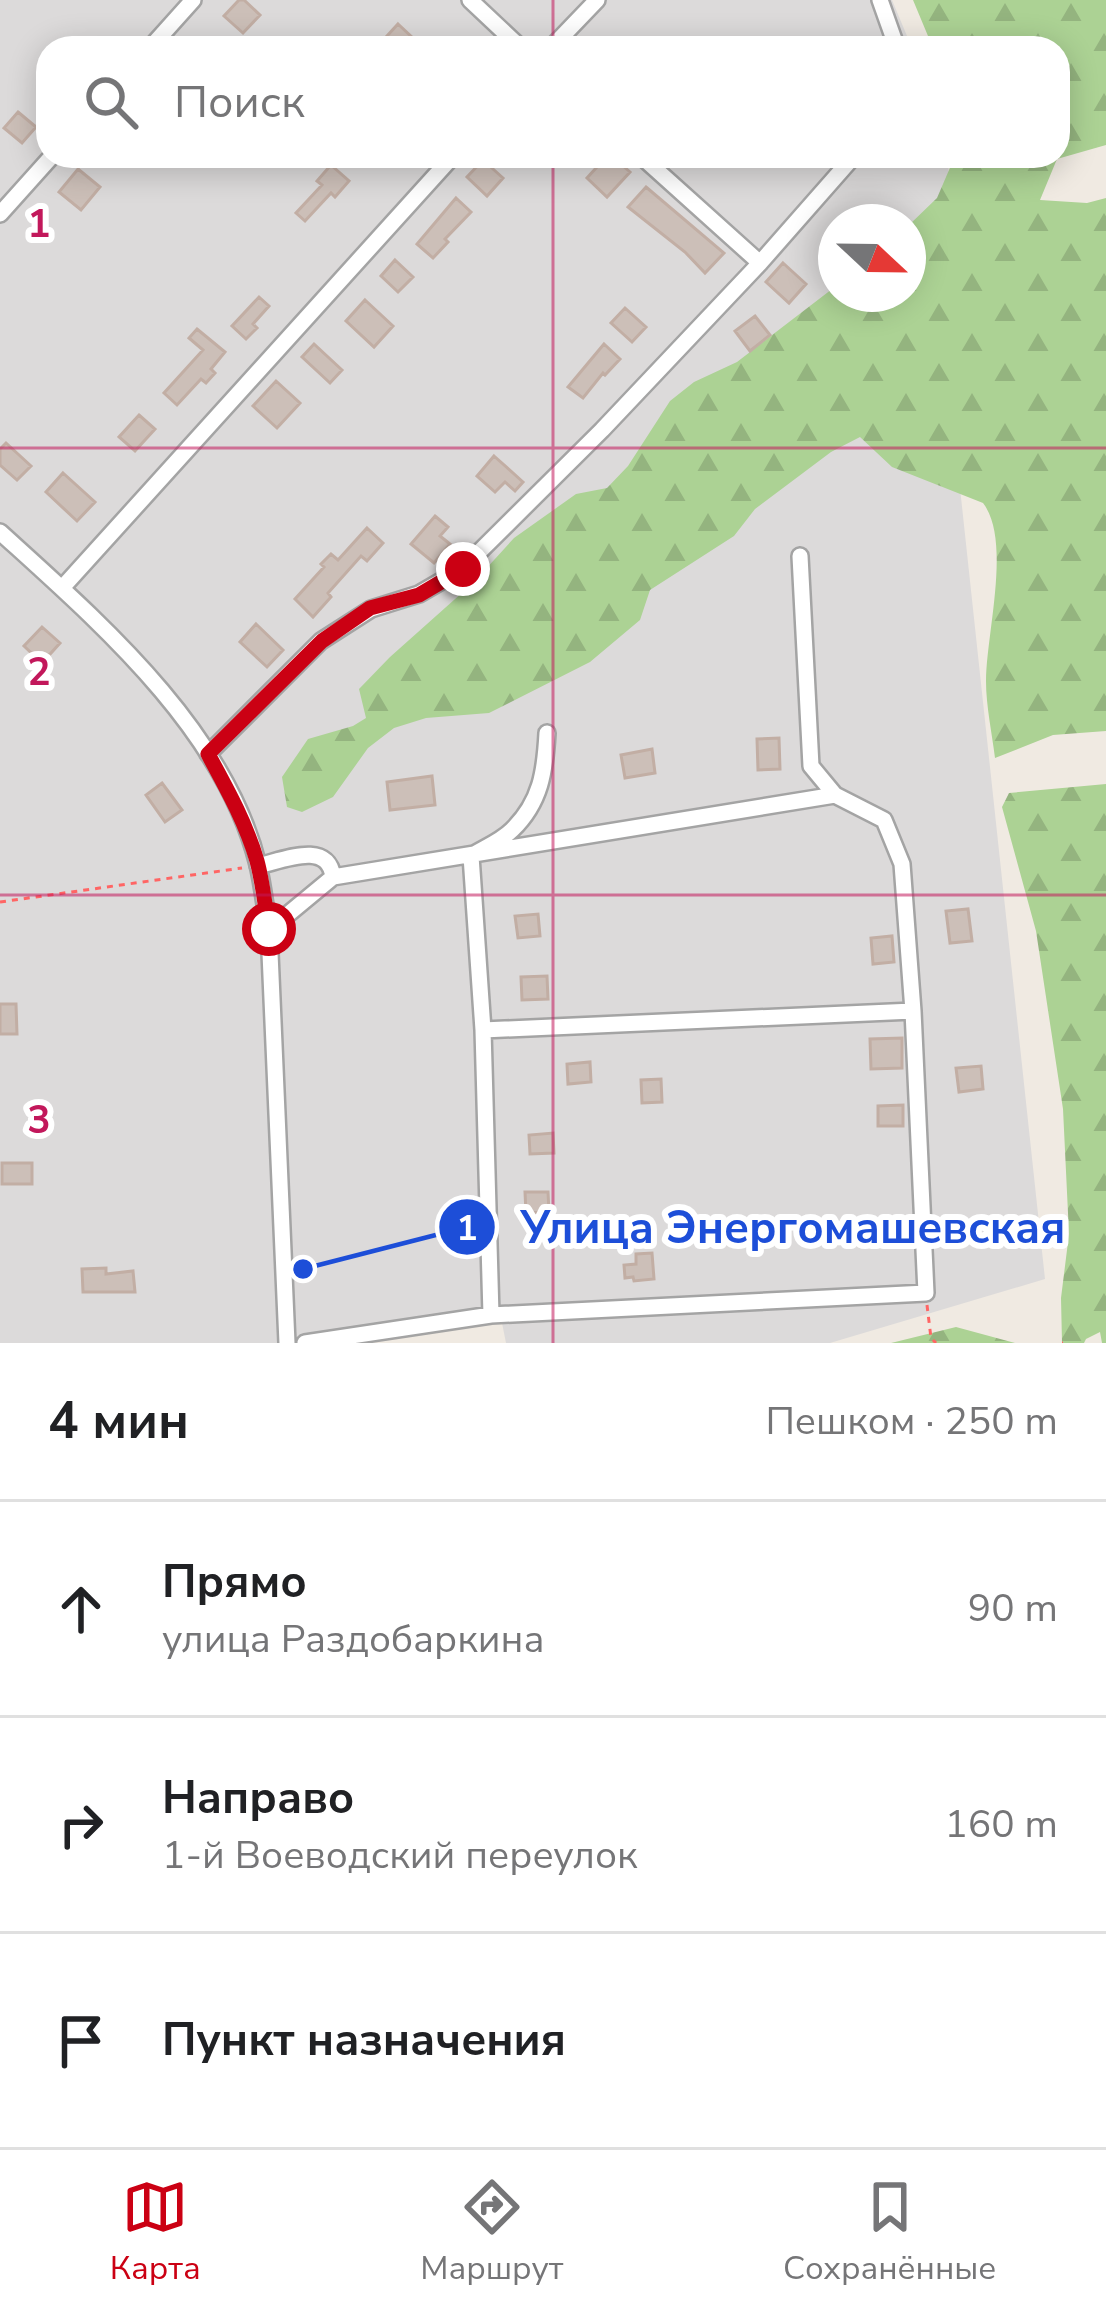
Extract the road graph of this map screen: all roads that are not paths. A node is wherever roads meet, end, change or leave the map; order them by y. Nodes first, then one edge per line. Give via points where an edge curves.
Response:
1 (193, 0) edge
2 (470, 0) edge
3 (597, 0) edge
4 (880, 0) edge
5 (161, 36) edge
6 (508, 36) edge
7 (562, 36) edge
8 (893, 36) edge
9 (41, 168) edge
10 (442, 168) edge
11 (654, 168) edge
12 (843, 168) edge
13 (0, 214) edge
14 (760, 263) junction
15 (0, 532) edge
16 (800, 556) dead end
17 (62, 588) junction
18 (547, 733) dead end
19 (208, 754) junction
20 (835, 795) junction
21 (471, 856) junction
22 (258, 866) junction
23 (333, 877) junction
24 (269, 929) junction
25 (913, 1011) junction
26 (483, 1030) junction
27 (491, 1315) junction
28 (287, 1343) edge
29 (305, 1343) edge

1 - 5 street
2 - 6 street
3 - 7 street
4 - 8 street
9 - 13 street
10 - 17 street
11 - 14 street
12 - 14 street
14 - 19 street via 463,569 419,595 370,608 322,641
15 - 17 street
16 - 20 street via 811,766
17 - 19 street via 138,664
18 - 21 street via 536,797 512,831
19 - 22 street
20 - 21 street
20 - 25 street via 884,820 902,865
21 - 23 street
21 - 26 street
22 - 23 street via 314,854 331,864
22 - 24 street
23 - 24 street
24 - 28 street
25 - 26 street
25 - 27 street via 926,1293
26 - 27 street
27 - 29 street

